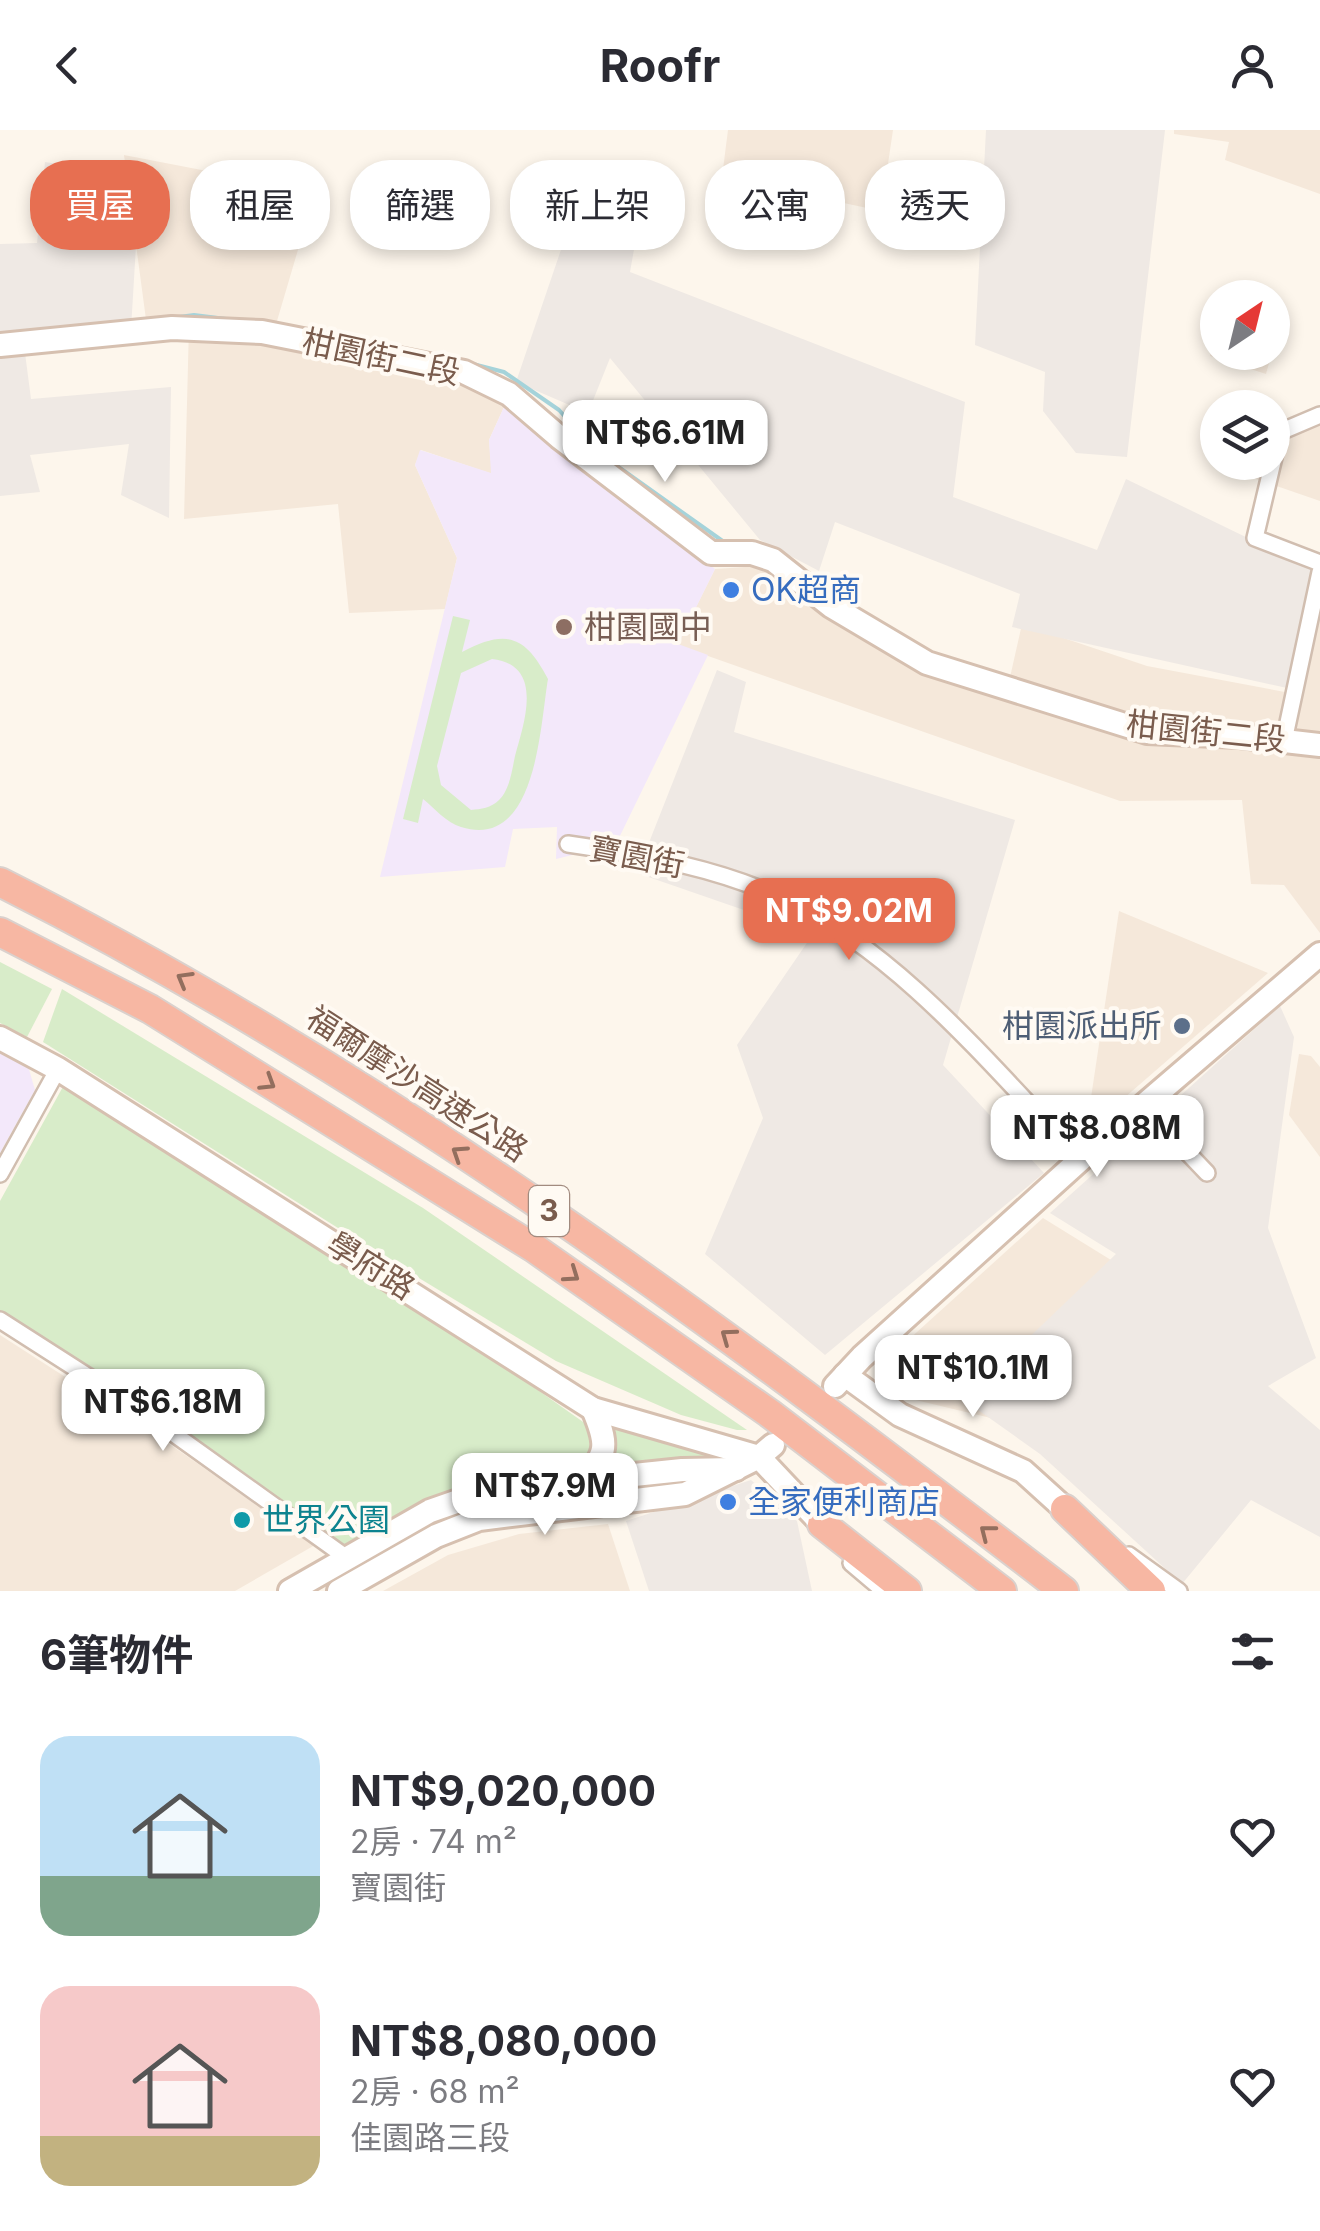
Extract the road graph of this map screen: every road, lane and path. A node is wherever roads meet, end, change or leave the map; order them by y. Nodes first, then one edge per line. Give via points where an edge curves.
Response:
1 (0, 345) edge
2 (1320, 415) edge
3 (1320, 564) edge
4 (1320, 572) edge
5 (1284, 741) junction
6 (1320, 745) edge
7 (568, 844) dead end
8 (0, 882) edge
9 (0, 932) edge
10 (1320, 954) edge
11 (0, 1038) edge
12 (58, 1069) junction
13 (1143, 1106) junction
14 (1081, 1159) junction
15 (1207, 1173) dead end
16 (0, 1174) edge
17 (0, 1320) edge
18 (593, 1409) junction
19 (766, 1451) junction
20 (736, 1469) junction
21 (581, 1480) junction
22 (1065, 1508) junction
23 (822, 1524) junction
24 (347, 1558) junction
25 (290, 1591) edge
26 (339, 1591) edge
27 (884, 1591) edge
28 (907, 1591) edge
29 (998, 1591) edge
30 (1064, 1591) edge
31 (1151, 1591) edge
32 (1179, 1591) edge

1 - 5 street, 柑園街二段 via 172,328 262,332 464,372 509,394 711,553 772,560 831,606 927,663 1147,732
2 - 3 street via 1280,432 1255,538
4 - 5 street
5 - 6 street, 柑園街二段
7 - 14 street, 寶園街 via 703,870 790,902 852,939 914,989
30 -> 8 highway, 福爾摩沙高速公路 / 3 via 838,1417 560,1218 247,1015
9 -> 29 highway, 3 via 150,1010 534,1248 769,1412
10 - 13 street
11 - 12 street, 學府路
12 - 16 street
12 - 18 street, 學府路
13 - 14 street
13 - 15 street
14 - 22 street via 840,1381 1022,1471
17 - 24 street via 142,1411
18 - 19 street, 學府路
18 - 21 street via 603,1455
19 - 20 street
19 - 23 street
20 - 21 street
20 - 26 street via 685,1494 479,1519
21 - 24 street via 490,1490 430,1511
22 - 31 highway
22 - 32 street
23 - 27 street via 854,1566
23 - 28 highway
24 - 25 street

